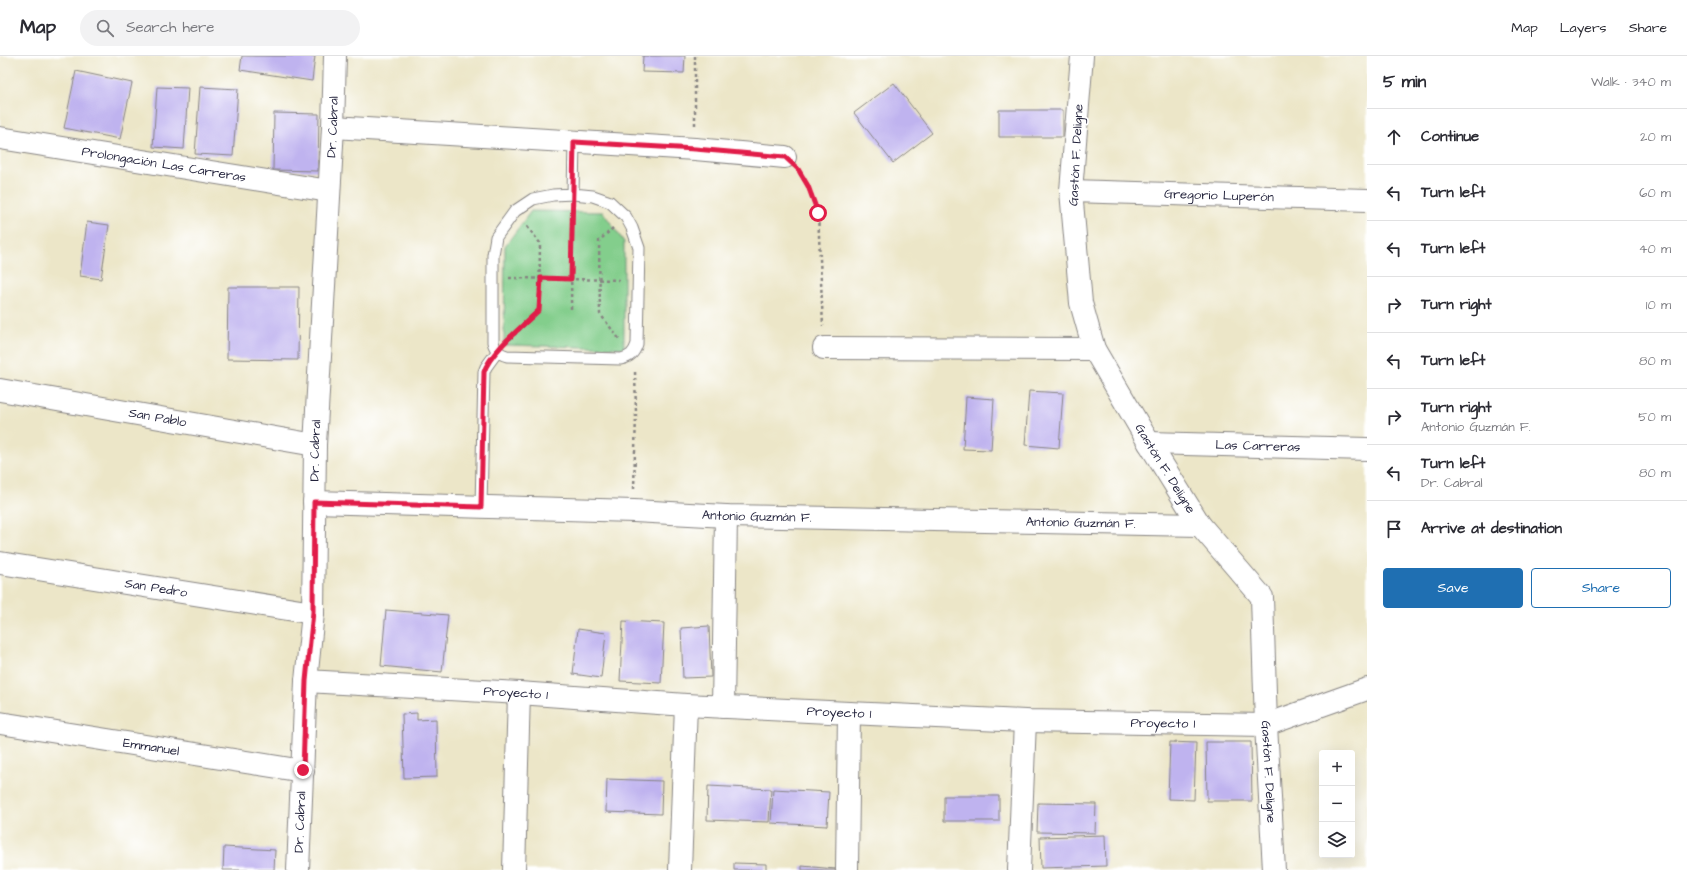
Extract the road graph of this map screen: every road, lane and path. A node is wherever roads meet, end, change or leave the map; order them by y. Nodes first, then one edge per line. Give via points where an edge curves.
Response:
1 (335, 56) edge
2 (695, 56) edge
3 (1082, 56) edge
4 (333, 127) junction
5 (0, 138) edge
6 (574, 142) junction
7 (695, 149) junction
8 (785, 157) joint
9 (329, 191) junction
10 (1071, 191) junction
11 (573, 194) junction
12 (1367, 200) edge
13 (515, 211) junction
14 (626, 217) junction
15 (493, 278) junction
16 (541, 278) junction
17 (571, 279) junction
18 (600, 280) junction
19 (638, 281) junction
20 (571, 309) dead end
21 (824, 348) joint
22 (1094, 349) junction
23 (497, 352) junction
24 (632, 354) junction
25 (0, 390) edge
26 (1149, 443) junction
27 (315, 445) junction
28 (1367, 449) edge
29 (314, 502) junction
30 (481, 507) junction
31 (634, 512) junction
32 (726, 516) junction
33 (1200, 525) junction
34 (0, 563) edge
35 (313, 612) junction
36 (306, 681) junction
37 (1367, 689) edge
38 (520, 693) junction
39 (686, 705) junction
40 (723, 707) junction
41 (849, 713) junction
42 (1025, 721) junction
43 (0, 723) edge
44 (1266, 725) junction
45 (303, 770) junction
46 (298, 870) edge
47 (514, 870) edge
48 (680, 870) edge
49 (847, 870) edge
50 (1019, 870) edge
51 (1274, 870) edge

1 - 4 street, Dr. Cabral
2 - 7 path
3 - 10 street, Gastón F. Deligne
4 - 6 street
4 - 9 street, Dr. Cabral
5 - 9 street, Prolongación Las Carreras
6 - 7 street
6 - 11 lane
7 - 8 street
8 - 21 path via 798,169 808,186 818,213
9 - 27 street, Dr. Cabral
10 - 12 street, Gregorio Luperón
10 - 22 street, Gastón F. Deligne via 1080,304
11 - 13 lane via 534,199
11 - 14 lane via 593,196 610,202
11 - 17 path
13 - 15 lane via 496,237
13 - 16 path via 540,243
14 - 18 path via 599,241
14 - 19 lane via 639,248
15 - 16 path
15 - 23 lane via 493,342
16 - 17 path
16 - 23 path via 539,310
17 - 18 path
17 - 20 path
18 - 19 path
18 - 24 path via 600,314
19 - 24 lane via 637,344
21 - 22 street
22 - 26 street, Gastón F. Deligne
23 - 24 lane via 506,356 613,359 621,359
23 - 30 lane via 484,372
24 - 31 path via 636,375
25 - 27 street, San Pablo
26 - 28 street, Las Carreras
26 - 33 street, Gastón F. Deligne
27 - 29 street, Dr. Cabral
29 - 30 street, Antonio Guzmán F.
29 - 35 street, Dr. Cabral
30 - 31 street, Antonio Guzmán F.
31 - 32 street, Antonio Guzmán F.
32 - 33 street, Antonio Guzmán F.
32 - 40 street
33 - 44 street, Gastón F. Deligne via 1262,597
34 - 35 street, San Pedro
35 - 36 street, Dr. Cabral
36 - 38 street, Proyecto 1
36 - 45 street, Dr. Cabral
37 - 44 street, Proyecto 1
38 - 39 street, Proyecto 1
38 - 47 street
39 - 40 street, Proyecto 1
39 - 48 street
40 - 41 street, Proyecto 1
41 - 42 street, Proyecto 1
41 - 49 street
42 - 44 street, Proyecto 1
42 - 50 street
43 - 45 street, Emmanuel
44 - 51 street, Gastón F. Deligne
45 - 46 street, Dr. Cabral

